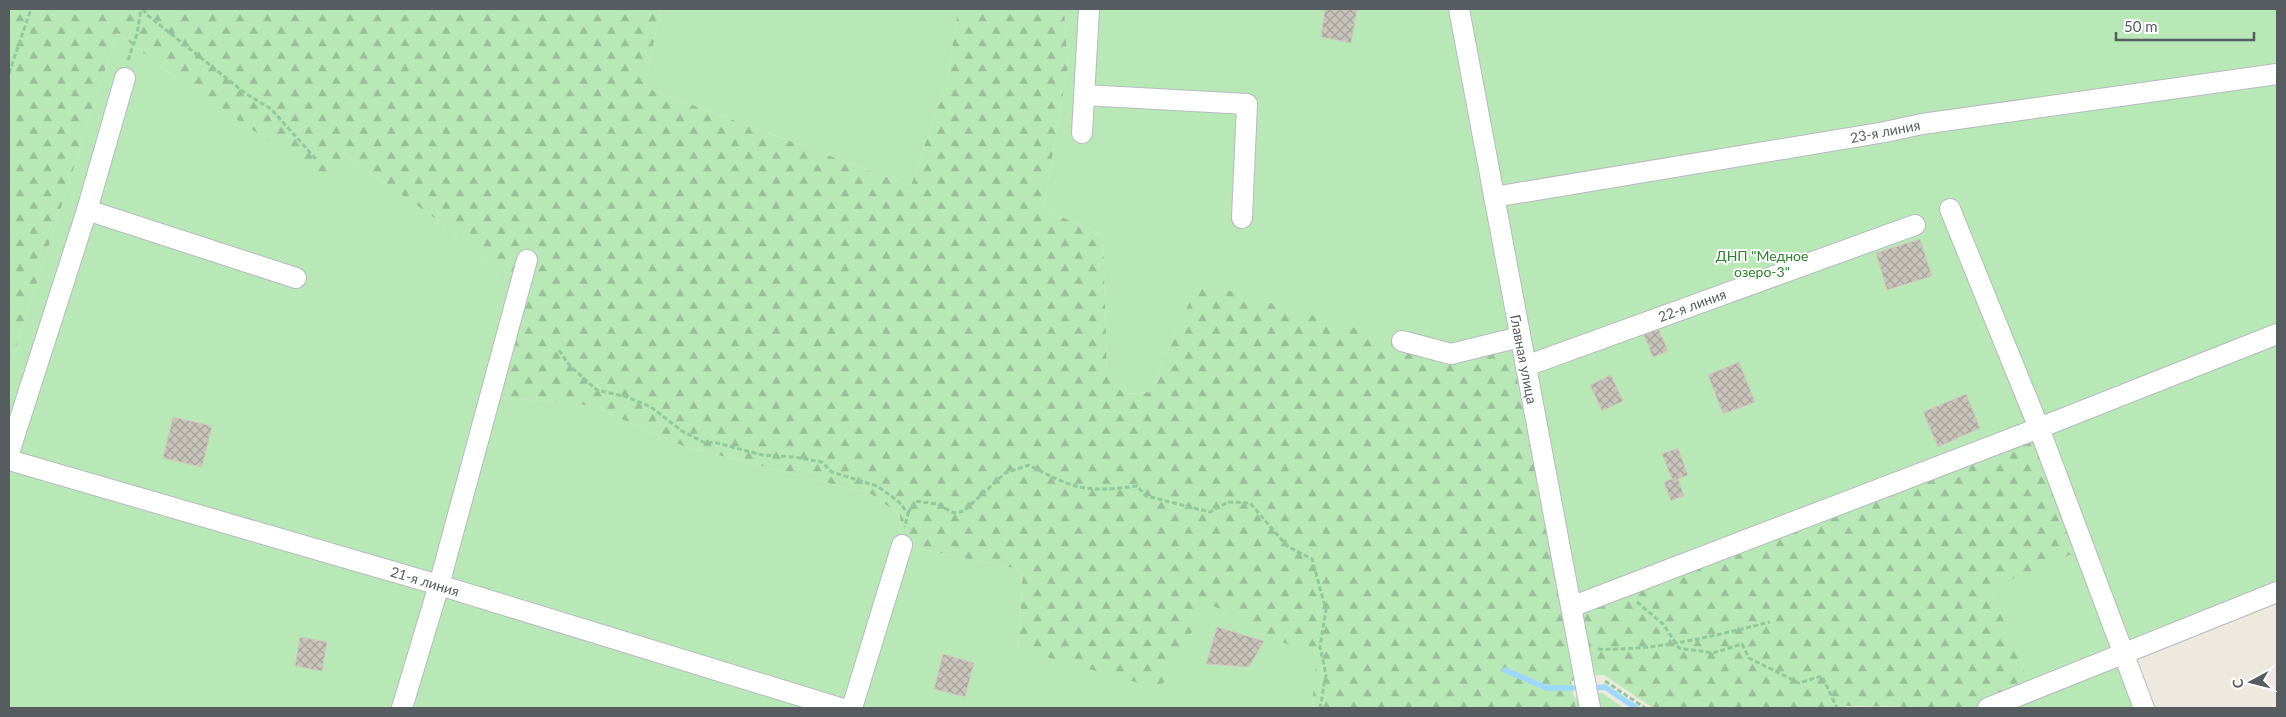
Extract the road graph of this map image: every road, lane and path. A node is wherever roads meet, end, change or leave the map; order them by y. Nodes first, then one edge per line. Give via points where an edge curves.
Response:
1 (31, 9) edge
2 (142, 9) edge
3 (1089, 9) edge
4 (1459, 9) edge
5 (9, 73) edge
6 (2277, 74) edge
7 (125, 78) joint
8 (1084, 95) junction
9 (1082, 133) dead end
10 (316, 159) dead end
11 (1494, 197) junction
12 (1950, 209) dead end
13 (87, 210) junction
14 (1242, 218) dead end
15 (1915, 225) dead end
16 (527, 260) dead end
17 (296, 278) dead end
18 (2277, 334) edge
19 (1520, 337) junction
20 (1402, 341) dead end
21 (559, 350) dead end
22 (1526, 366) junction
23 (2038, 428) junction
24 (9, 454) edge
25 (9, 460) edge
26 (908, 512) junction
27 (902, 545) joint
28 (439, 585) junction
29 (1620, 588) junction
30 (2277, 592) edge
31 (1571, 607) junction
32 (1770, 622) dead end
33 (1676, 643) junction
34 (1590, 649) dead end
35 (2124, 654) junction
36 (1606, 681) dead end
37 (402, 708) edge
38 (840, 708) edge
39 (852, 708) edge
40 (1320, 708) edge
41 (1590, 708) edge
42 (1645, 708) edge
43 (1837, 708) edge
44 (1988, 708) edge
45 (2144, 708) edge

1 - 5 path
2 - 7 path
2 - 10 path via 245,93 271,109
3 - 8 street
4 - 11 street, Главная улица
6 - 11 street, 23-я линия via 1922,124
7 - 13 street
8 - 9 street
8 - 14 street via 1247,104
11 - 19 street, Главная улица
12 - 23 street
13 - 17 street
13 - 24 street
15 - 22 street, 22-я линия
16 - 28 street
18 - 23 street
19 - 20 street via 1451,354
19 - 22 street, Главная улица
21 - 26 path via 570,366 598,390 651,407 682,431 703,442 762,455 822,462 832,472 877,486
22 - 31 street, Главная улица
23 - 29 street
23 - 35 street
25 - 28 street, 21-я линия
26 - 27 path
26 - 40 path via 915,501 937,504 954,513 964,511 1005,473 1029,465 1066,484 1095,491 1137,486 1146,496 1210,512 1228,502 1250,503 1287,546 1312,559 1326,610 1320,647 1326,675
27 - 39 street
28 - 37 street
28 - 38 street, 21-я линия
29 - 31 street
29 - 33 path via 1663,624
30 - 35 street
31 - 41 street, Главная улица
32 - 33 path
33 - 34 path via 1627,650
33 - 43 path via 1679,648 1713,653 1742,644 1749,658 1799,683 1822,676
35 - 44 street
35 - 45 street
36 - 42 path

